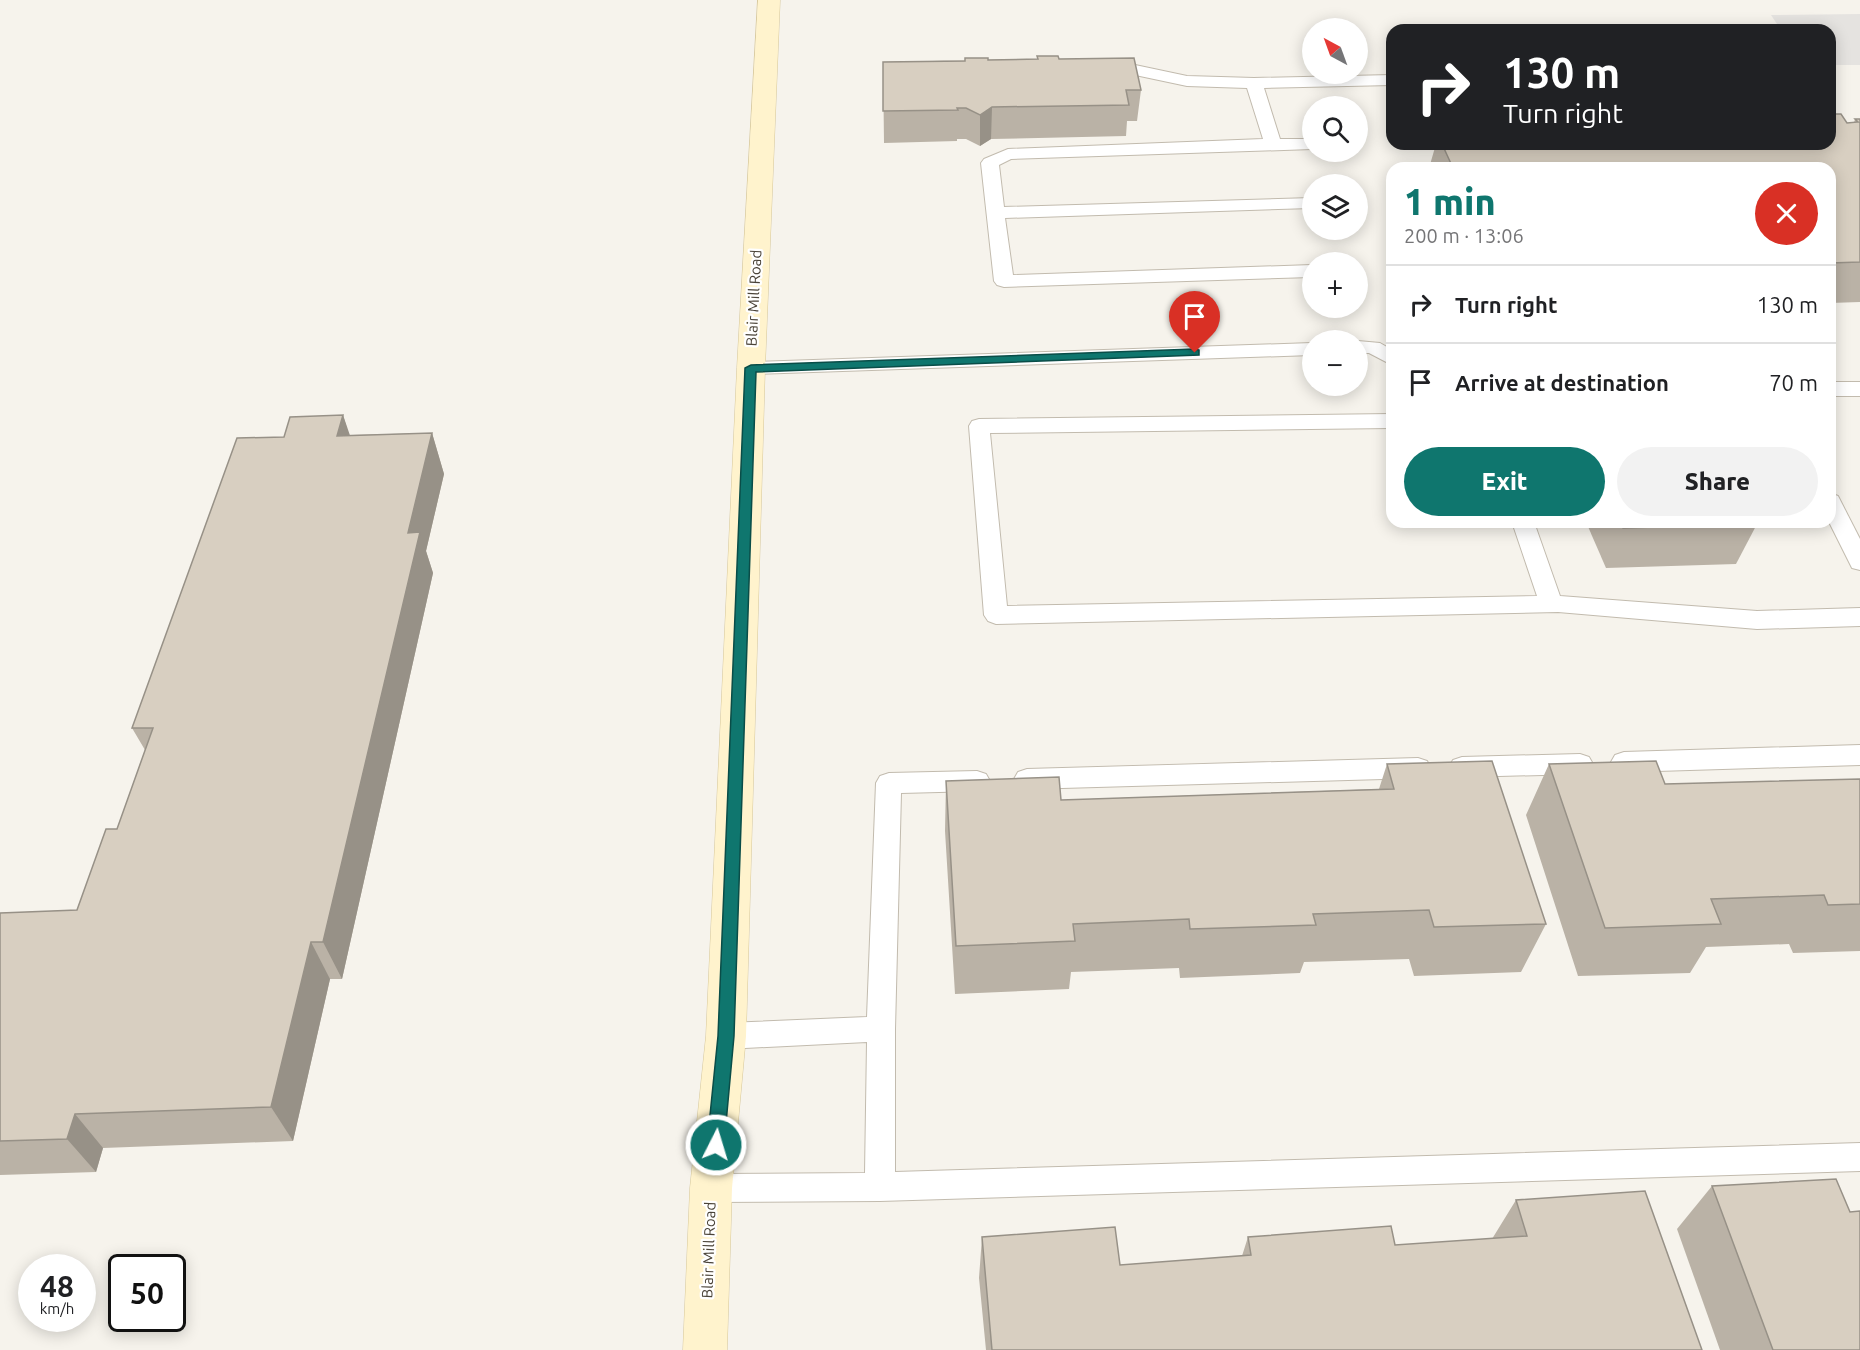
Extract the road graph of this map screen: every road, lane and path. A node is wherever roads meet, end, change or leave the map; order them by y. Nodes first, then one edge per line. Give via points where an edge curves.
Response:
1 (769, 0) edge
2 (1085, 69) edge
3 (1386, 80) edge
4 (1254, 83) junction
5 (1273, 144) junction
6 (1302, 144) edge
7 (1302, 203) edge
8 (995, 213) junction
9 (1302, 271) edge
10 (1368, 347) edge
11 (1302, 349) edge
12 (1386, 355) edge
13 (751, 368) junction
14 (1836, 389) edge
15 (1860, 389) edge
16 (1386, 421) edge
17 (1836, 513) edge
18 (1524, 528) edge
19 (1860, 562) edge
20 (1551, 604) junction
21 (1860, 617) edge
22 (1860, 755) edge
23 (881, 1029) junction
24 (726, 1036) junction
25 (1860, 1157) edge
26 (880, 1187) junction
27 (711, 1188) junction
28 (705, 1350) edge

1 - 13 main road, Blair Mill Road
2 - 4 lane via 1121,67 1187,81
3 - 4 lane
4 - 5 lane
5 - 6 lane
5 - 8 lane via 1008,154 990,163
7 - 8 lane
8 - 9 lane via 1004,281
10 - 12 lane
11 - 13 lane
13 - 24 main road, Blair Mill Road
14 - 15 lane
16 - 20 lane via 979,426 996,615
17 - 19 lane
18 - 20 lane
20 - 21 lane via 1757,620
22 - 23 lane via 889,783
23 - 24 lane
23 - 26 lane
24 - 27 main road, Blair Mill Road
25 - 26 lane
26 - 27 lane
27 - 28 main road, Blair Mill Road

